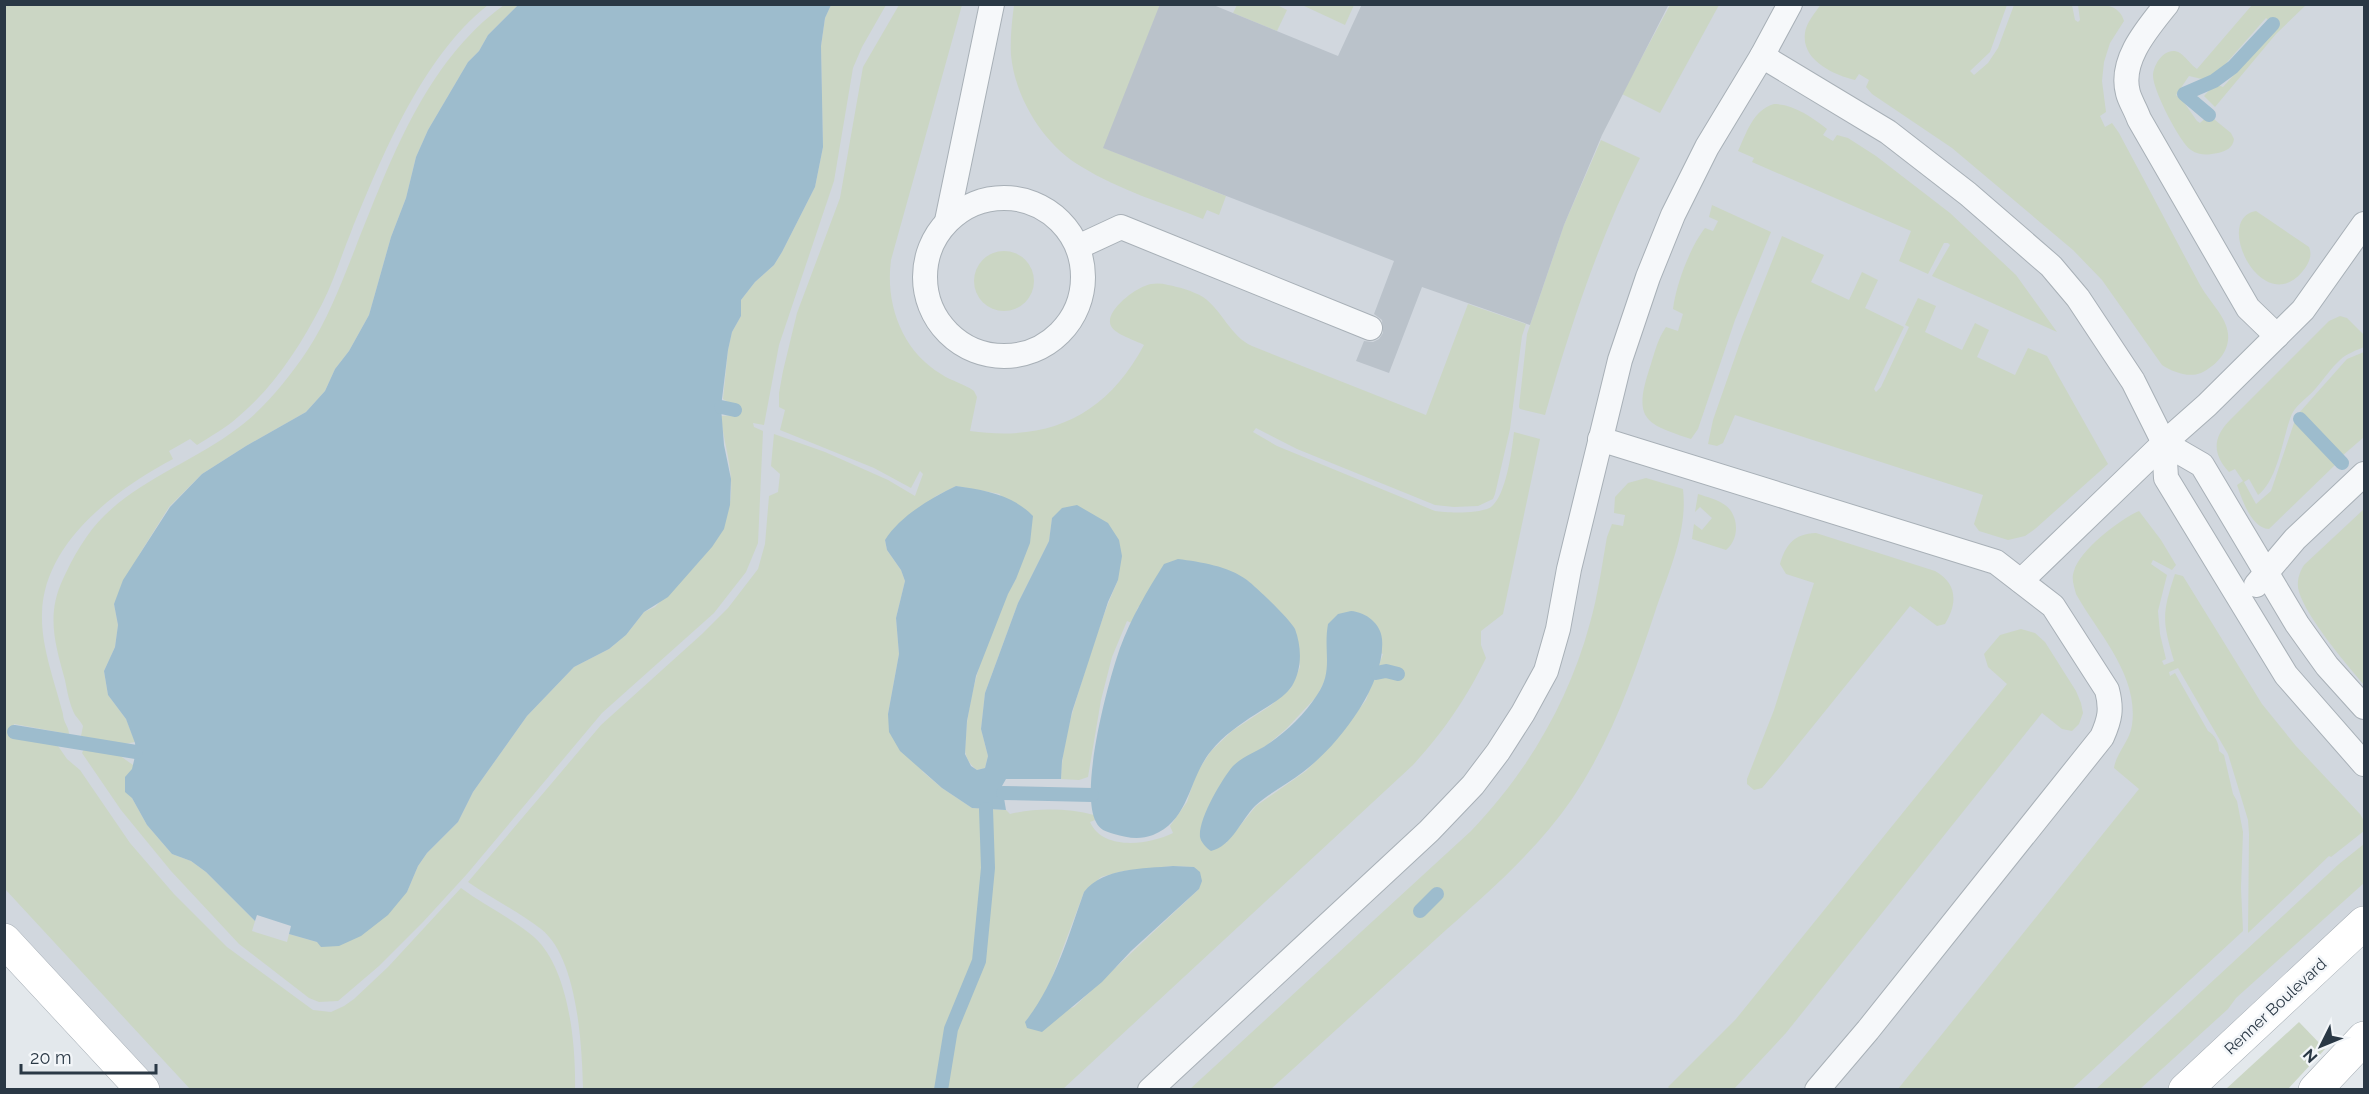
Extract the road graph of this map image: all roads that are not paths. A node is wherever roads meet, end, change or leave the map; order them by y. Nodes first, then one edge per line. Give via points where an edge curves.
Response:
1 (992, 4) edge
2 (1790, 4) edge
3 (2167, 4) edge
4 (1762, 56) junction
5 (947, 221) junction
6 (2364, 224) edge
7 (1078, 247) junction
8 (1370, 328) dead end
9 (2277, 336) junction
10 (1600, 439) junction
11 (2164, 443) junction
12 (2364, 474) edge
13 (2265, 573) junction
14 (2021, 580) junction
15 (2242, 604) junction
16 (2364, 707) edge
17 (2364, 764) edge
18 (2364, 923) edge
19 (4, 940) edge
20 (2364, 1038) edge
21 (143, 1089) edge
22 (1150, 1089) edge
23 (1817, 1089) edge
24 (2185, 1089) edge
25 (2315, 1089) edge

1 - 5 lane
2 - 4 lane
3 - 9 lane via 2142,36 2128,69 2127,92 2248,308
4 - 10 lane via 1707,147 1673,215 1620,360
4 - 11 lane via 1888,132 2051,266 2078,298 2133,381
5 - 7 lane via 967,207 991,198 1016,199 1042,207 1063,224
5 - 7 lane via 933,242 926,266 926,292 934,315 950,335 971,349 995,356 1023,355 1048,344 1068,326 1080,301 1084,274
6 - 9 lane via 2303,310
7 - 8 lane via 1121,227
9 - 11 lane
10 - 14 lane via 1996,562
10 - 22 lane via 1546,671 1498,752 1473,786 1429,831
11 - 13 lane via 2202,465
11 - 14 lane
11 - 15 lane via 2166,478
12 - 13 lane
13 - 15 lane
13 - 16 lane via 2327,666
14 - 23 lane via 2053,606 2107,690 2111,705 2108,723 2102,737
15 - 17 lane via 2286,675
18 - 24 main road, Renner Boulevard
19 - 21 main road
20 - 25 main road

